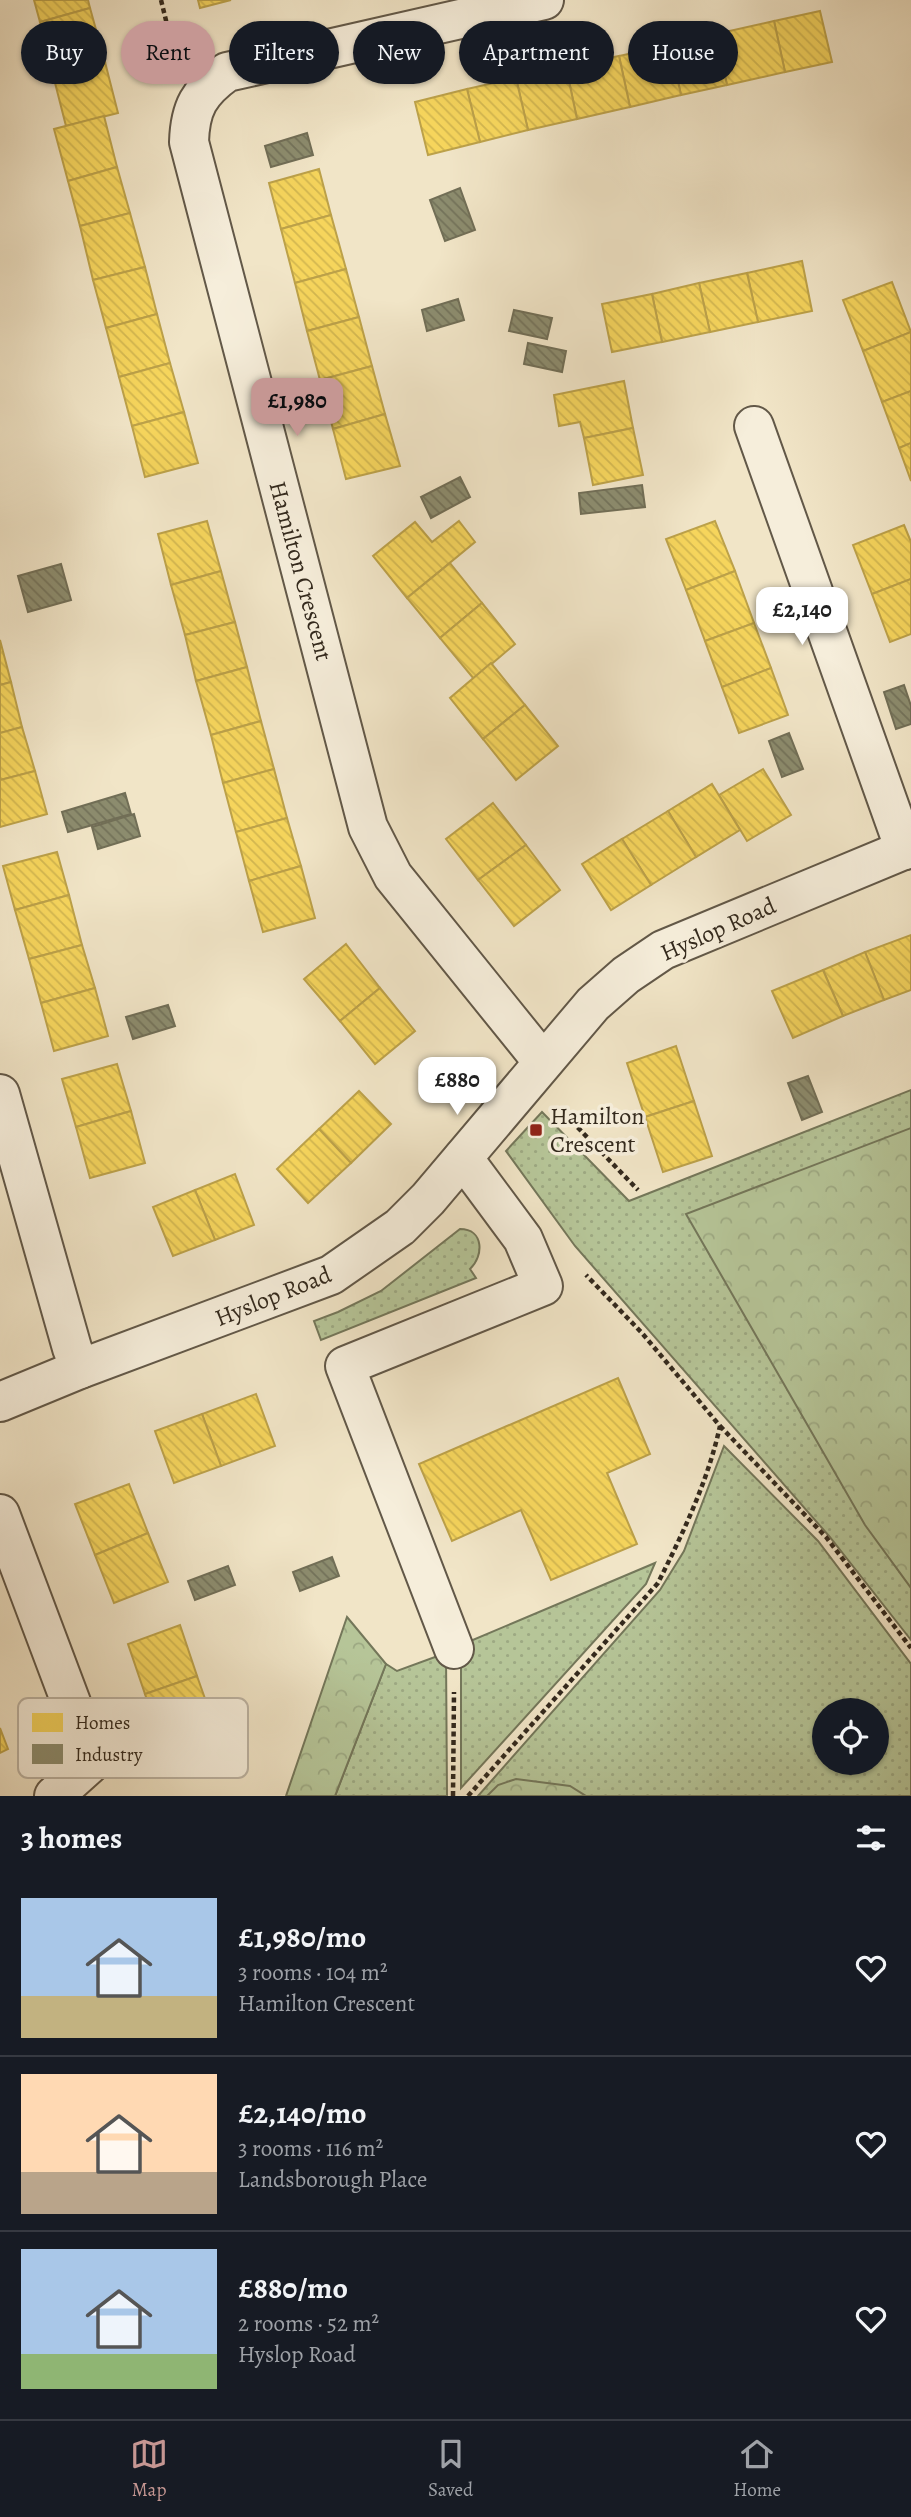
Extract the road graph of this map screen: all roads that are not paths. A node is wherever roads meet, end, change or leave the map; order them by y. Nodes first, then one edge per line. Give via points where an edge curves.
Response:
1 (544, 0) edge
2 (754, 426) dead end
3 (908, 848) edge
4 (537, 1070) junction
5 (0, 1094) edge
6 (463, 1158) junction
7 (80, 1369) junction
8 (0, 1402) edge
9 (0, 1514) edge
10 (454, 1649) road end
11 (69, 1698) edge
12 (74, 1778) edge
13 (54, 1796) edge

1 - 4 street, Hamilton Crescent via 227,72 198,100 190,120 189,142 368,827 393,876
2 - 3 street
3 - 4 street, Hyslop Road via 663,950 593,1004
4 - 6 street, Hyslop Road
5 - 7 street
6 - 7 street, Hyslop Road via 400,1227 331,1275
6 - 10 street via 523,1239 543,1286 345,1366
7 - 8 street, Hyslop Road
9 - 11 street
12 - 13 street

